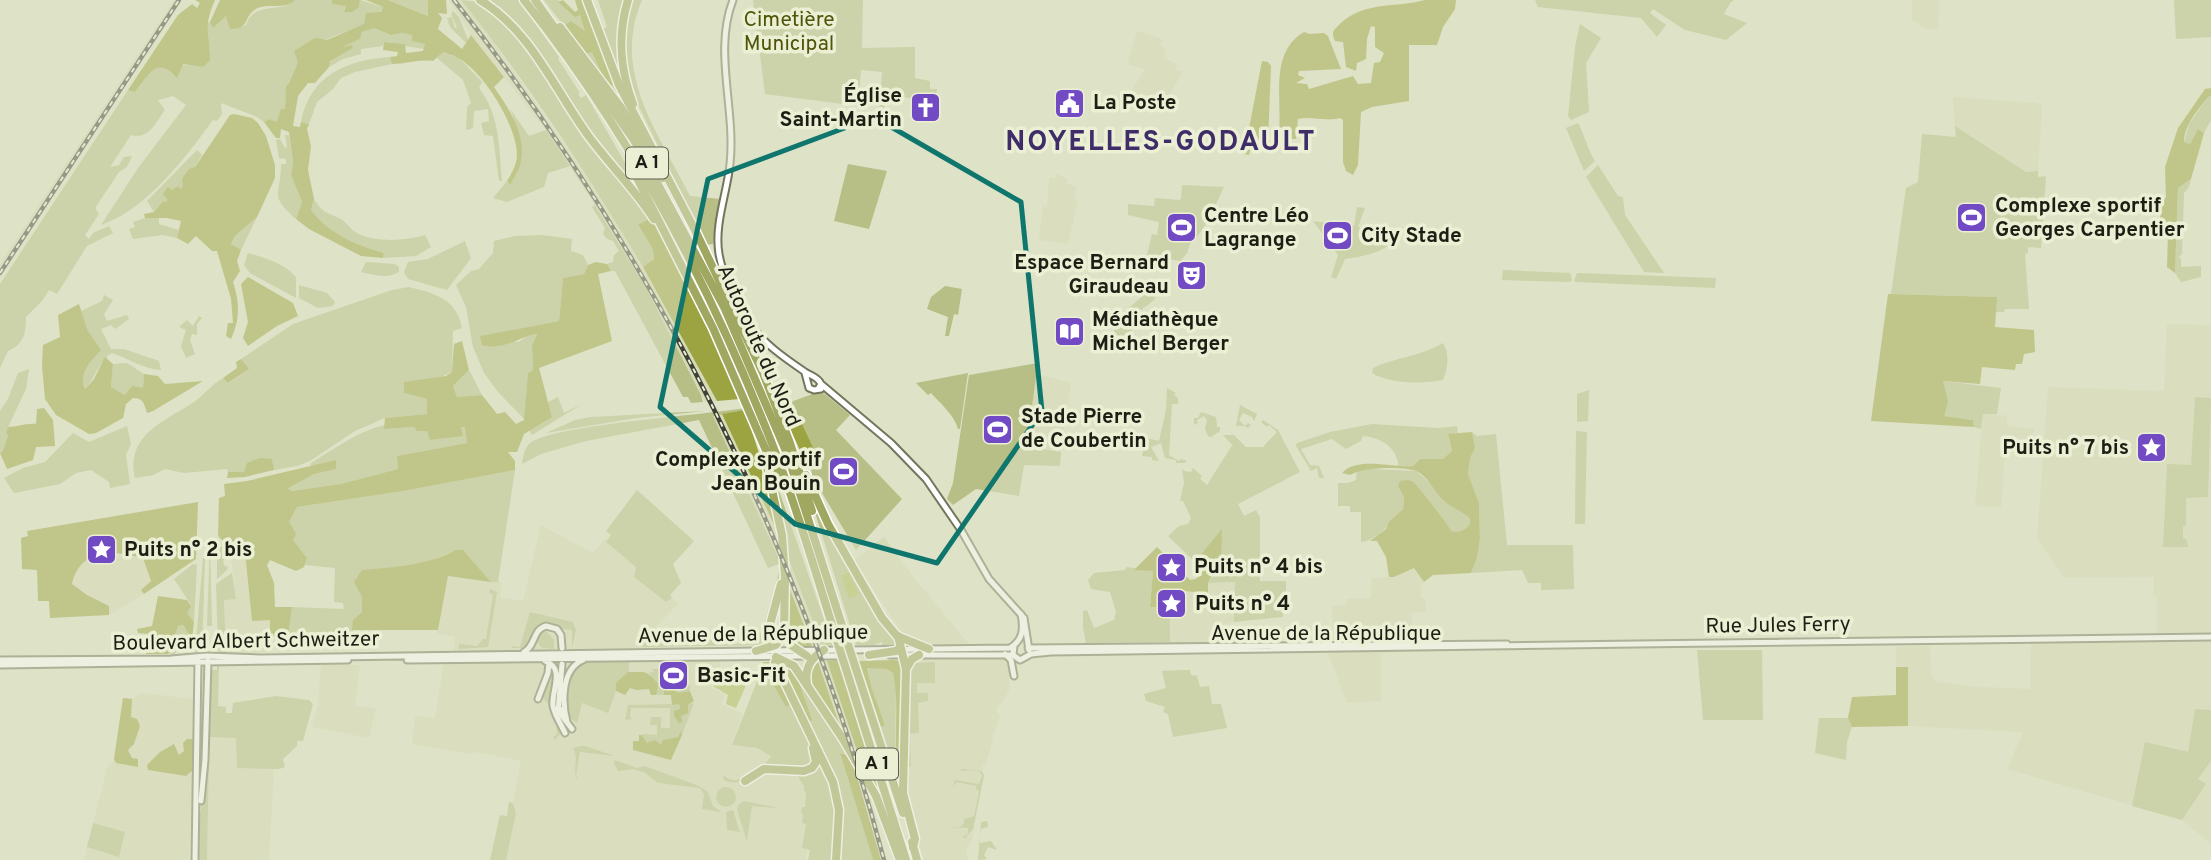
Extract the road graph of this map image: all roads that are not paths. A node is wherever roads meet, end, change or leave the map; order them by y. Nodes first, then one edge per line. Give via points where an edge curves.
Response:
1 (480, 0) edge
2 (524, 0) edge
3 (537, 0) edge
4 (587, 0) edge
5 (628, 0) edge
6 (733, 0) edge
7 (605, 115) junction
8 (655, 151) junction
9 (696, 235) junction
10 (676, 253) junction
11 (811, 379) junction
12 (819, 387) junction
13 (766, 390) junction
14 (747, 393) junction
15 (774, 411) junction
16 (755, 414) junction
17 (757, 428) junction
18 (798, 518) junction
19 (784, 561) junction
20 (1021, 614) junction
21 (784, 632) junction
22 (897, 636) junction
23 (2211, 636) edge
24 (534, 638) junction
25 (842, 639) junction
26 (770, 643) dead end
27 (1015, 645) junction
28 (1499, 645) junction
29 (1028, 647) junction
30 (562, 648) dead end
31 (929, 649) junction
32 (824, 650) junction
33 (756, 651) junction
34 (797, 651) junction
35 (902, 651) junction
36 (521, 653) junction
37 (548, 653) junction
38 (1005, 654) junction
39 (919, 655) junction
40 (1013, 655) junction
41 (491, 656) junction
42 (811, 656) junction
43 (869, 656) joint
44 (1027, 656) junction
45 (210, 658) junction
46 (196, 659) junction
47 (542, 659) junction
48 (587, 659) junction
49 (776, 659) junction
50 (549, 662) junction
51 (0, 663) edge
52 (562, 664) dead end
53 (906, 669) junction
54 (1014, 676) dead end
55 (808, 686) junction
56 (538, 699) dead end
57 (564, 722) junction
58 (572, 729) dead end
59 (809, 732) junction
60 (565, 733) dead end
61 (745, 781) dead end
62 (197, 814) junction
63 (913, 847) junction
64 (195, 860) edge
65 (836, 860) edge
66 (900, 860) edge
67 (906, 860) edge
68 (917, 860) edge

1 - 10 highway via 524,40
2 - 7 highway, Autoroute du Nord / A 1
3 - 9 highway via 622,109
3 - 13 highway, Autoroute du Nord / A 1 via 634,140
4 - 8 highway via 614,75
5 - 8 highway via 621,35 623,72
6 - 11 main road via 724,35 732,140 719,256 735,298 759,335
7 - 10 highway
7 - 14 highway, Autoroute du Nord / A 1 via 685,251
8 - 9 highway
9 - 13 highway
10 - 14 highway
11 - 12 main road via 819,379
11 - 12 main road via 811,389
12 - 20 main road via 880,433 919,470 989,580
13 - 15 highway
14 - 16 highway
15 - 22 highway via 828,524
15 - 25 highway, Autoroute du Nord / A 1 via 803,480
16 - 17 highway
16 - 18 highway, Autoroute du Nord / A 1
17 - 18 highway
17 - 19 highway via 779,512
18 - 25 highway, Autoroute du Nord / A 1
19 - 21 highway
19 - 26 highway
20 - 27 main road via 1022,636
20 - 29 main road
21 - 33 highway via 776,645
21 - 34 highway
22 - 31 highway
22 - 35 highway
23 - 28 main road, Rue Jules Ferry
24 - 30 main road via 541,627 552,626 560,633
24 - 36 main road
24 - 37 main road
25 - 63 highway, Autoroute du Nord / A 1, bridge via 855,666
25 - 67 highway, Autoroute du Nord / A 1, bridge via 846,669
27 - 29 main road, Avenue de la République
27 - 31 main road, Avenue de la République
27 - 40 main road
28 - 29 main road, Avenue de la République
28 - 44 main road, Avenue de la République
29 - 44 main road
31 - 35 main road, Avenue de la République
32 - 34 main road, Avenue de la République
32 - 35 main road, Avenue de la République
32 - 42 highway
33 - 34 main road, Avenue de la République
33 - 37 main road, Avenue de la République
34 - 42 highway
35 - 39 main road, Avenue de la République
35 - 43 highway
35 - 53 highway
36 - 37 main road, Avenue de la République
36 - 41 main road, Avenue de la République
38 - 39 main road, Avenue de la République
38 - 40 main road, Avenue de la République
38 - 54 main road
39 - 53 highway
40 - 44 main road, Avenue de la République via 1020,660
41 - 45 main road, Boulevard Albert Schweitzer
41 - 45 main road, Boulevard Albert Schweitzer
41 - 47 main road, Avenue de la République
42 - 43 main road, Avenue de la République
42 - 49 main road, Avenue de la République
42 - 55 highway
45 - 46 main road, Boulevard Albert Schweitzer
45 - 62 main road via 205,773
46 - 51 main road, Boulevard Albert Schweitzer
46 - 51 main road, Boulevard Albert Schweitzer
46 - 62 main road
47 - 48 main road, Avenue de la République
47 - 50 main road
48 - 49 main road, Avenue de la République
48 - 57 main road via 568,673
49 - 55 highway via 792,664
49 - 59 highway
50 - 56 main road
50 - 57 main road via 556,674 556,716
52 - 57 main road
53 - 63 highway via 902,780
55 - 66 highway via 869,782
57 - 58 main road
57 - 60 main road
59 - 61 highway via 816,759 812,768 764,769
59 - 65 highway via 837,798
62 - 64 main road
63 - 68 highway, Autoroute du Nord / A 1

